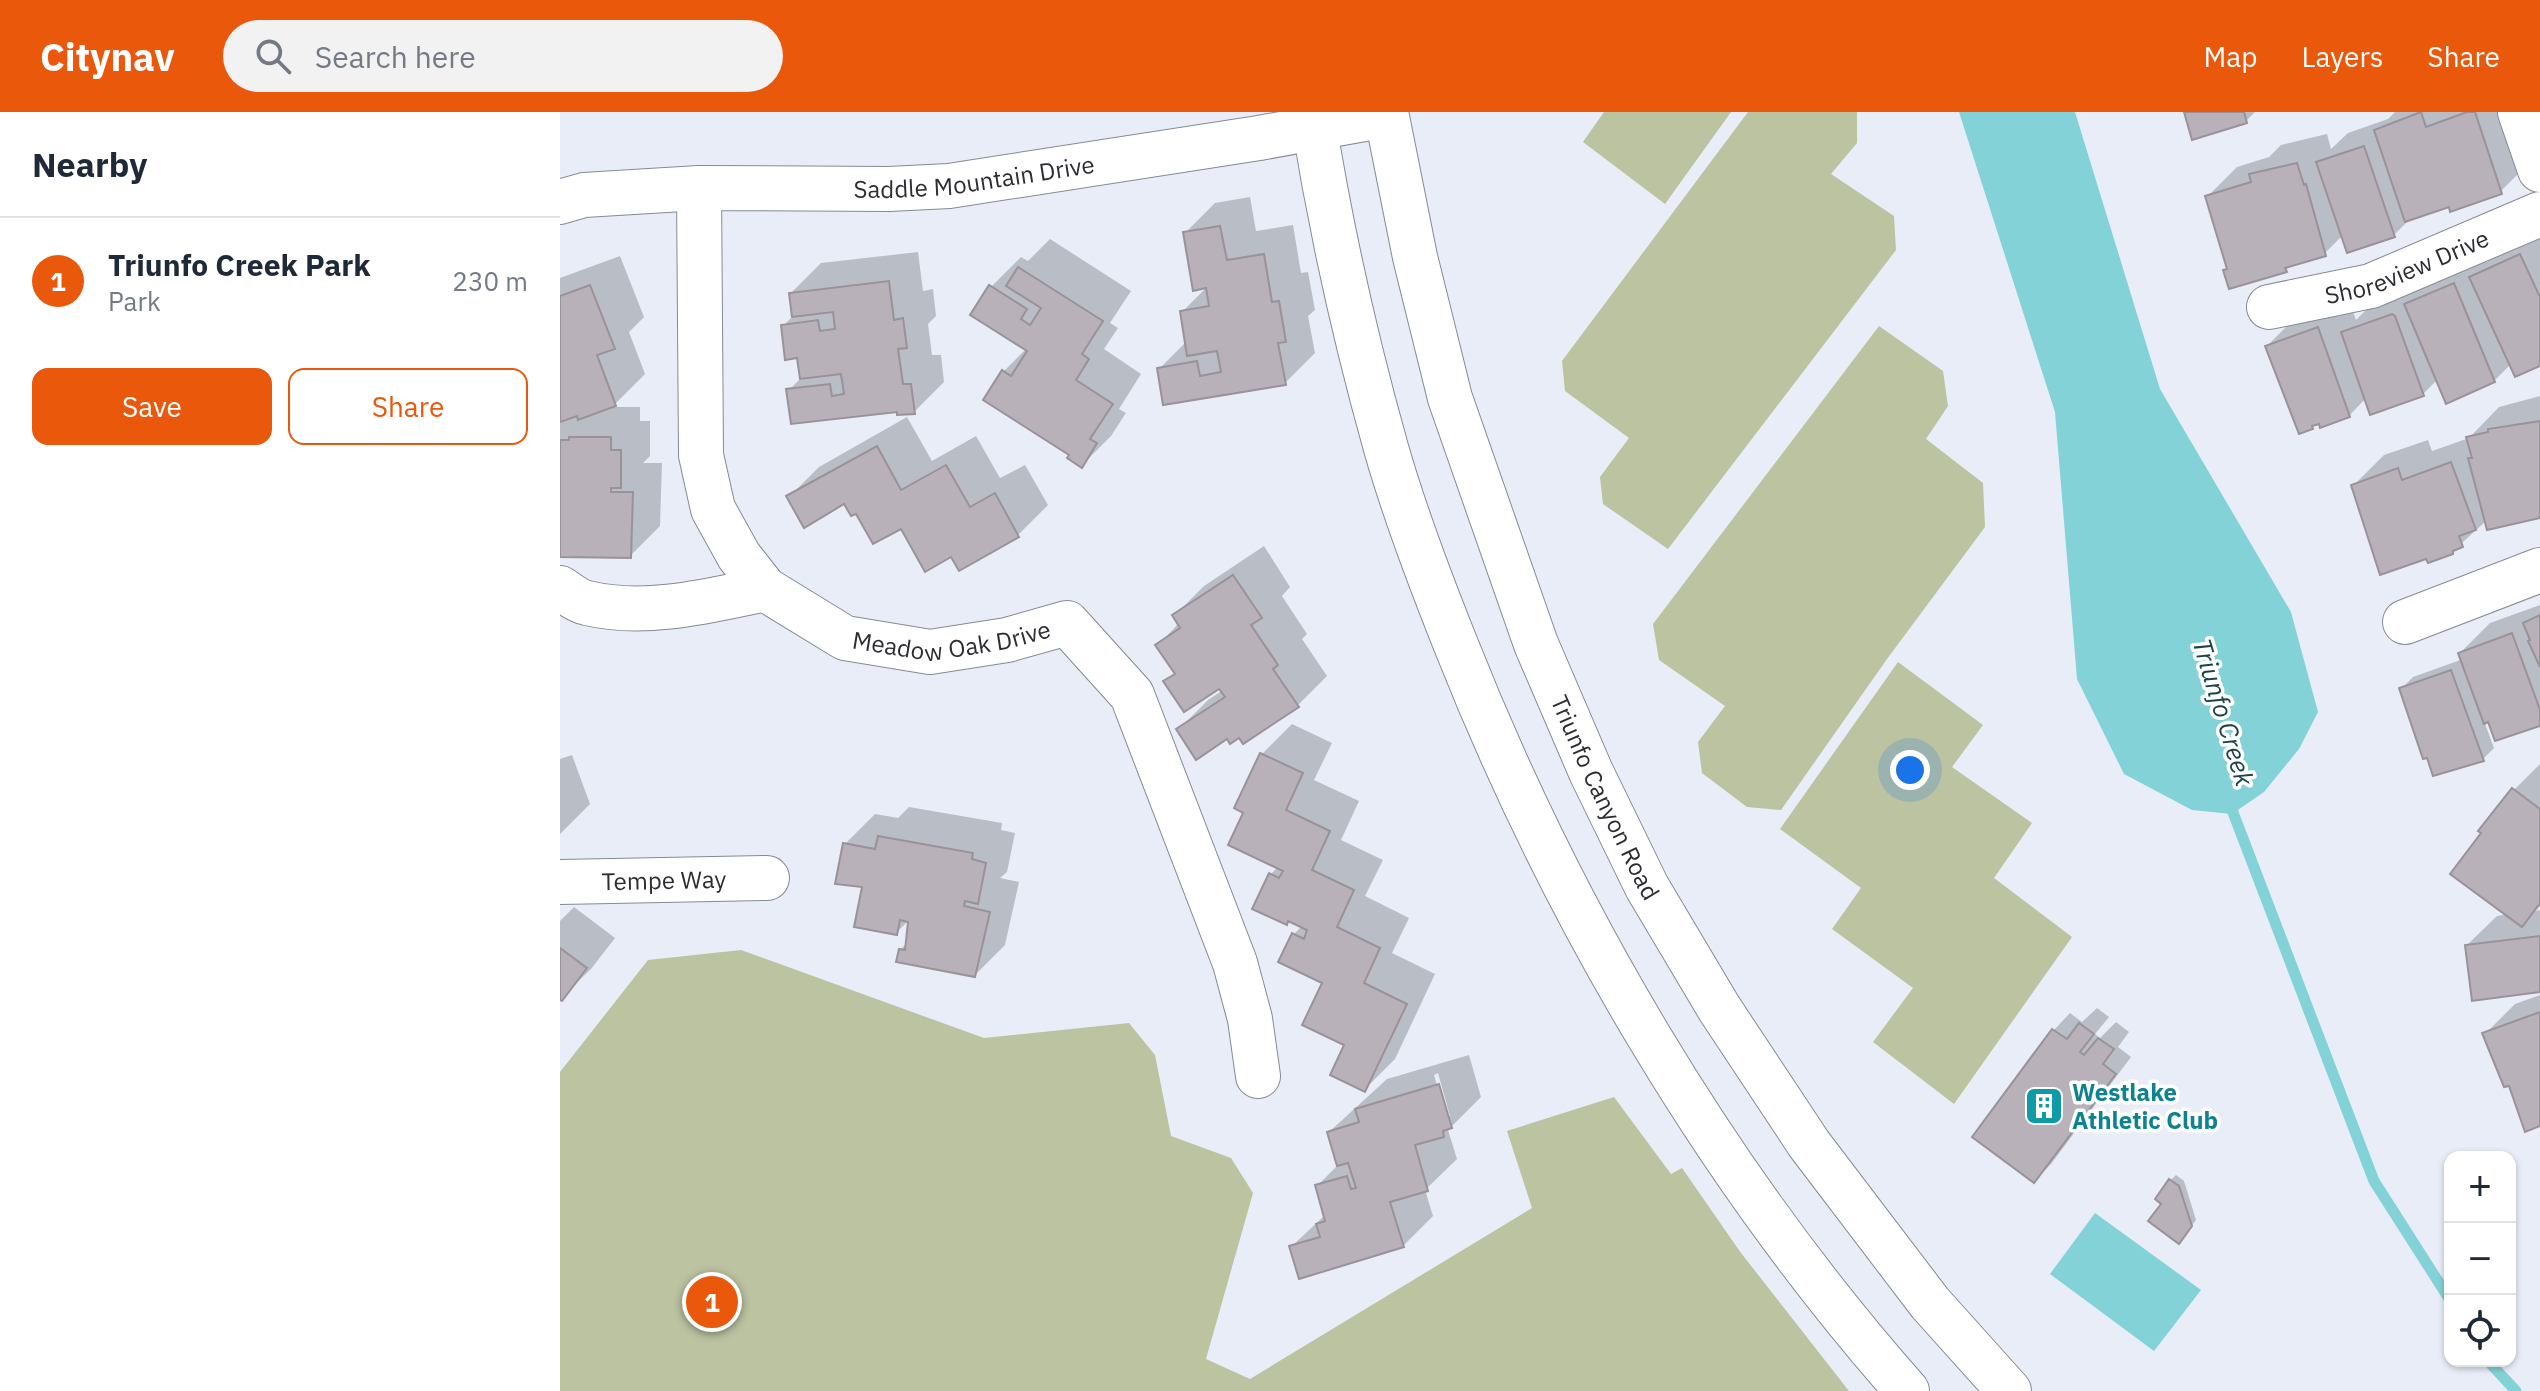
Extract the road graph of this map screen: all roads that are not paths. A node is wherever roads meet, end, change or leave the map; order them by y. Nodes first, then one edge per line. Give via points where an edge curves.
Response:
1 (2520, 112) edge
2 (1386, 113) edge
3 (1313, 120) edge
4 (2540, 170) edge
5 (699, 188) junction
6 (560, 202) edge
7 (2540, 214) edge
8 (2269, 307) dead end
9 (2540, 570) edge
10 (560, 588) edge
11 (765, 589) junction
12 (2405, 622) dead end
13 (767, 878) dead end
14 (560, 882) edge
15 (1258, 1076) dead end
16 (1907, 1391) edge
17 (2009, 1391) edge

1 - 4 street
2 - 3 street, Saddle Mountain Drive
2 - 17 street, Triunfo Canyon Road via 1415,257 1455,413 1536,644 1641,875 1719,1008 1809,1144 1930,1303
3 - 5 street, Saddle Mountain Drive via 949,186
3 - 16 street via 1387,451 1427,572 1526,808 1639,1018 1744,1185
5 - 6 street, Saddle Mountain Drive via 584,195
5 - 11 street, Meadow Oak Drive via 701,455 713,509
7 - 8 street, Shoreview Drive via 2371,286
9 - 12 street
10 - 11 street via 583,603 625,608 696,603
11 - 15 street, Meadow Oak Drive via 845,638 930,652 1007,640 1067,623 1132,695 1235,963
13 - 14 street, Tempe Way

